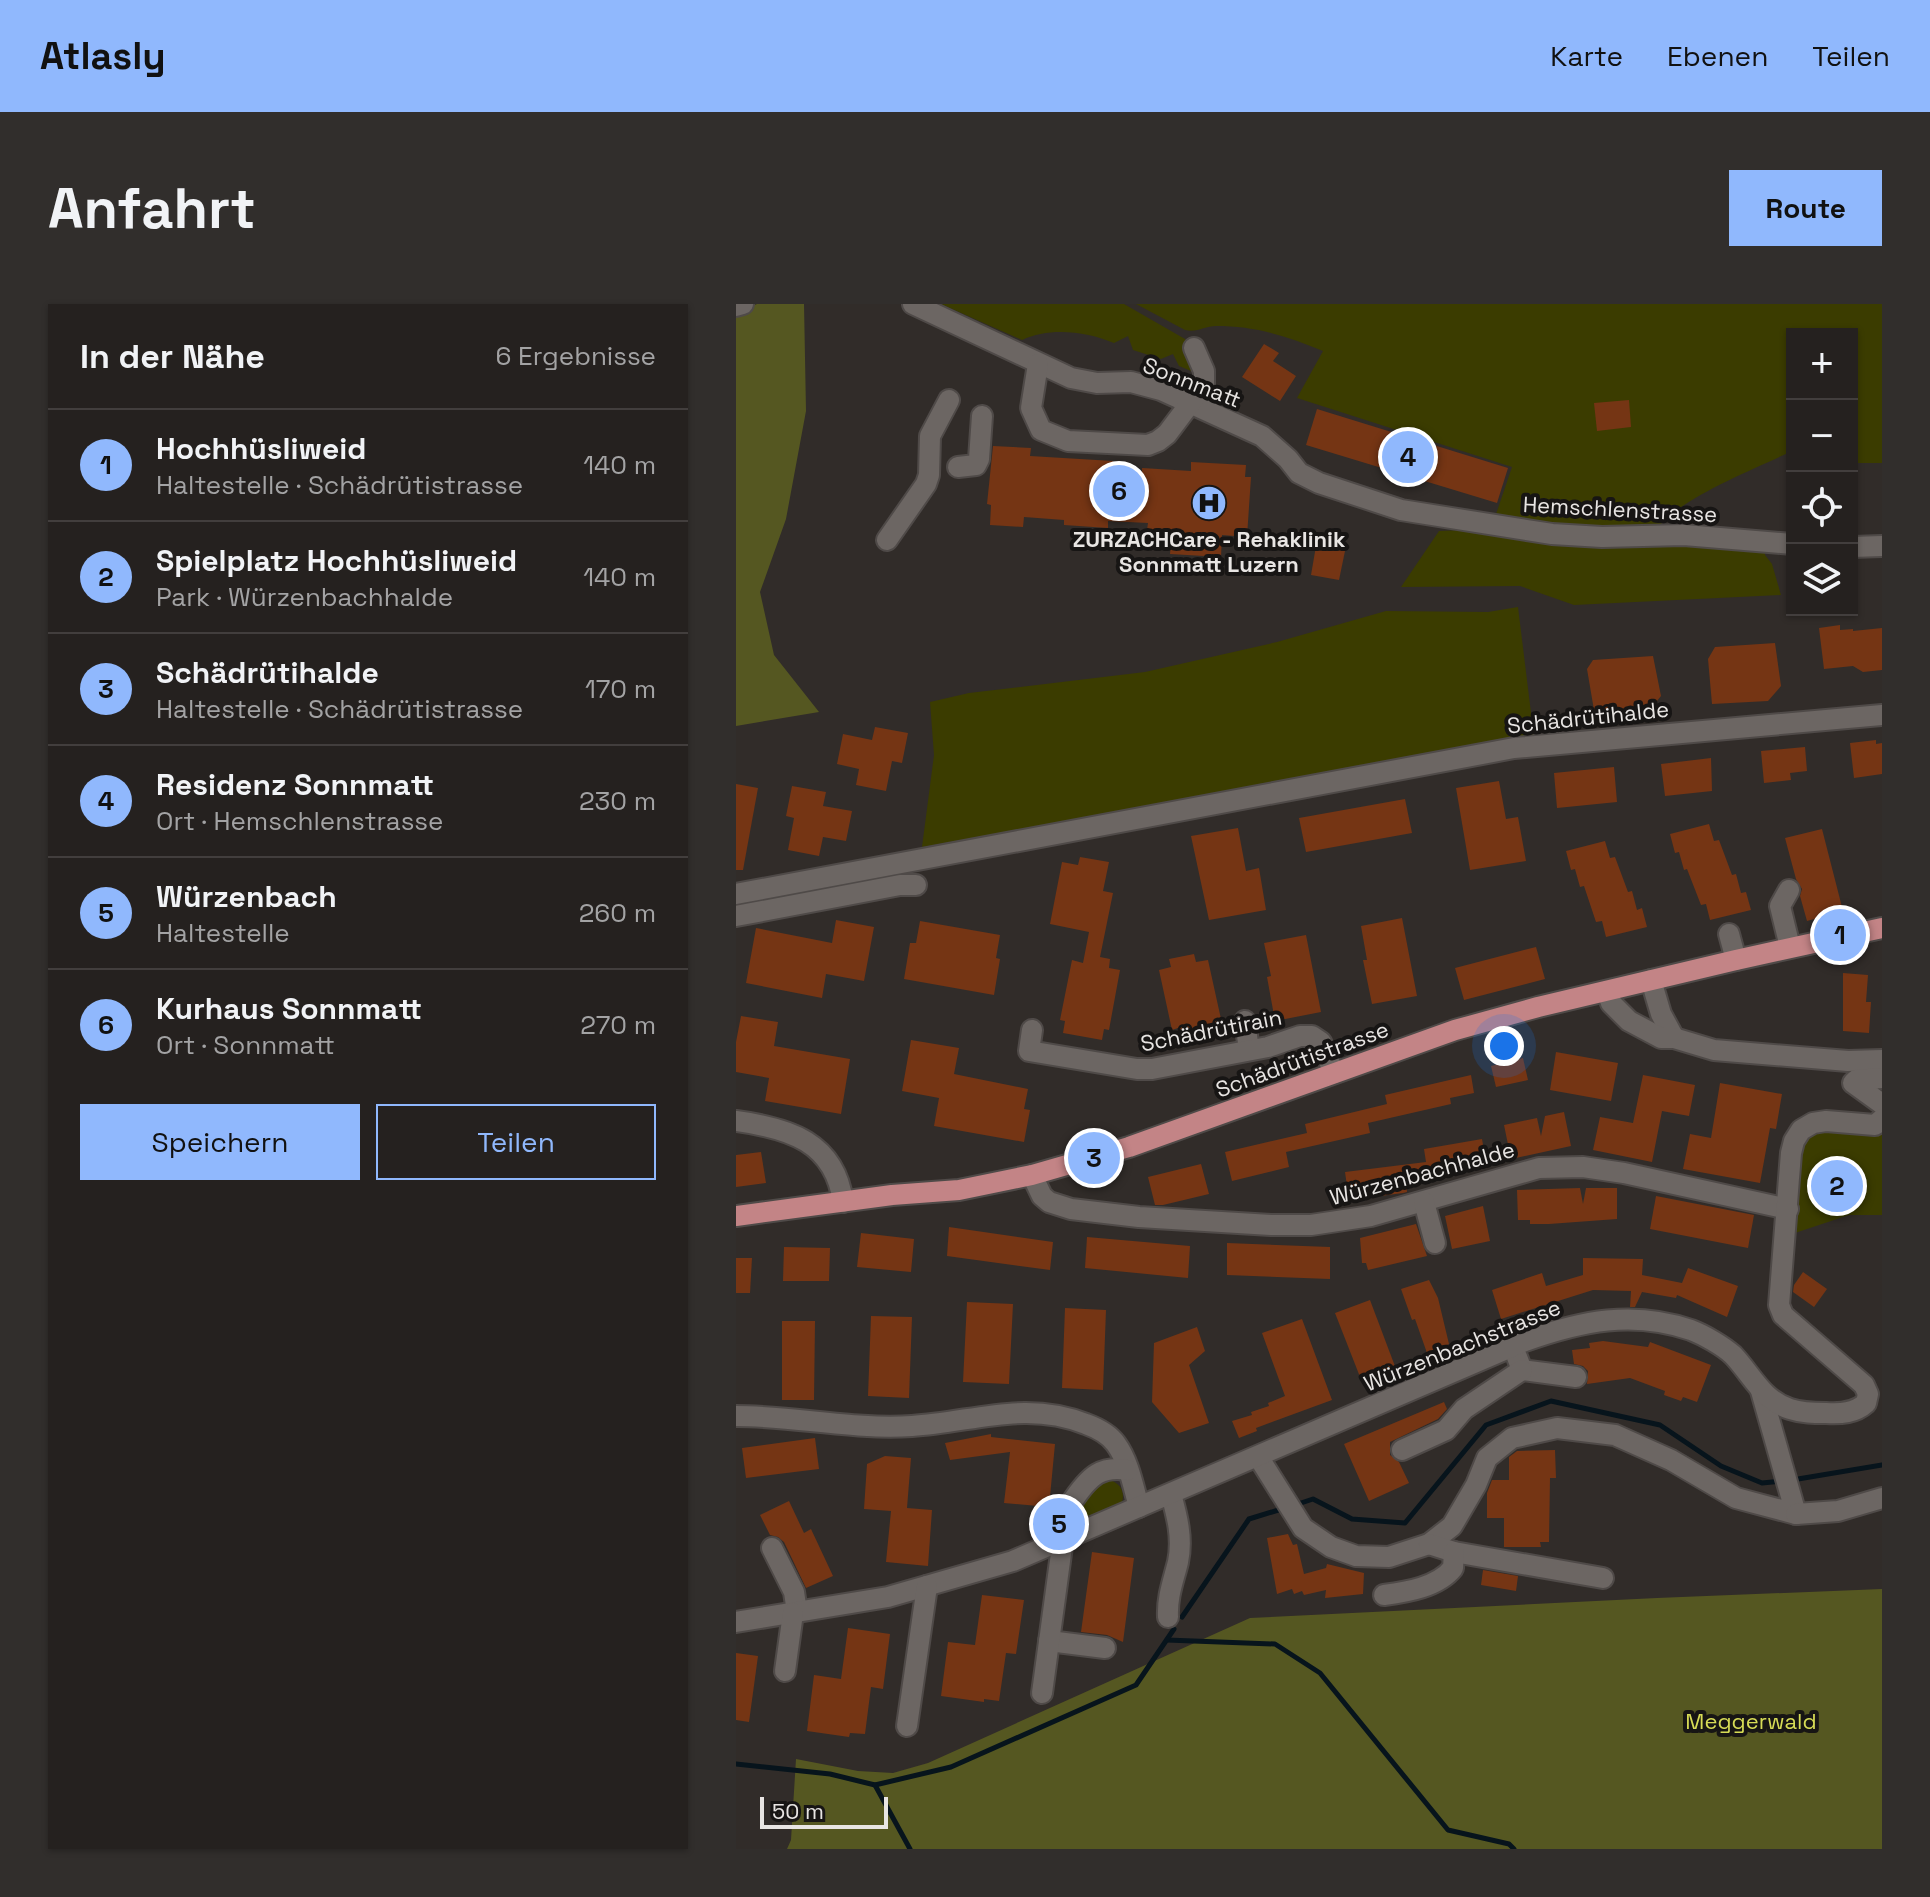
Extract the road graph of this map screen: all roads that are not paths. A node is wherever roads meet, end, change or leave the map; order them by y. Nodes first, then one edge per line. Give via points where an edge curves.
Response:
1 (743, 304) edge
2 (913, 304) edge
3 (736, 306) edge
4 (1194, 348) dead end
5 (1038, 364) junction
6 (949, 400) dead end
7 (1190, 403) junction
8 (982, 416) dead end
9 (958, 467) dead end
10 (1353, 496) joint
11 (887, 540) dead end
12 (1786, 544) edge
13 (1882, 546) edge
14 (1858, 547) edge
15 (1882, 715) edge
16 (916, 885) dead end
17 (1789, 890) dead end
18 (736, 894) edge
19 (736, 916) edge
20 (1882, 928) edge
21 (1729, 934) dead end
22 (1790, 947) junction
23 (1736, 960) junction
24 (1651, 980) junction
25 (1607, 991) junction
26 (1245, 1021) dead end
27 (1674, 1038) junction
28 (1030, 1040) dead end
29 (1249, 1050) junction
30 (1882, 1060) edge
31 (1334, 1073) junction
32 (1882, 1078) edge
33 (1882, 1104) edge
34 (1882, 1119) edge
35 (736, 1121) edge
36 (1032, 1175) junction
37 (843, 1202) junction
38 (1424, 1202) junction
39 (1788, 1209) junction
40 (736, 1216) edge
41 (1435, 1243) dead end
42 (1513, 1346) junction
43 (1522, 1370) junction
44 (1576, 1377) dead end
45 (1761, 1391) junction
46 (736, 1416) edge
47 (1402, 1450) dead end
48 (1259, 1458) junction
49 (1128, 1470) junction
50 (1171, 1494) junction
51 (1882, 1498) edge
52 (1139, 1507) junction
53 (1794, 1507) junction
54 (1058, 1541) junction
55 (1429, 1544) junction
56 (772, 1548) dead end
57 (1454, 1552) junction
58 (1603, 1578) dead end
59 (927, 1586) junction
60 (1384, 1595) dead end
61 (795, 1612) junction
62 (1168, 1617) dead end
63 (736, 1622) edge
64 (1049, 1641) junction
65 (1105, 1648) dead end
66 (785, 1671) dead end
67 (1042, 1693) dead end
68 (907, 1726) dead end

1 - 3 street
2 - 5 street, Sonnmatt
4 - 7 street via 1206,378
5 - 7 street, Sonnmatt via 1081,380 1150,386
5 - 7 street via 1031,408 1035,421 1041,430 1068,441 1148,445 1167,434
6 - 11 street via 930,436 926,484
7 - 10 street, Sonnmatt via 1262,436 1299,473
8 - 9 street via 979,459 976,465
10 - 12 street, Hemschlenstrasse via 1431,516 1552,534 1684,535
13 - 14 street
15 - 18 street, Schädrütihalde via 1514,748
16 - 19 street
17 - 22 street via 1780,906
20 - 22 main road, Schädrütistrasse
21 - 23 street
22 - 23 main road, Schädrütistrasse
23 - 24 main road, Schädrütistrasse
24 - 25 main road, Schädrütistrasse
24 - 27 street
25 - 27 street via 1629,1021 1661,1038
25 - 31 main road, Schädrütistrasse via 1455,1030
26 - 29 street
27 - 30 street via 1714,1050
28 - 29 street, Schädrütirain via 1127,1069 1152,1069 1194,1050
29 - 31 street, Schädrütirain via 1312,1036 1325,1046
31 - 36 main road, Schädrütistrasse via 1129,1147
32 - 33 street via 1853,1083
34 - 39 street via 1875,1125 1826,1121 1801,1130 1791,1153
35 - 37 street via 778,1128 812,1144 835,1172
36 - 37 main road, Schädrütistrasse via 959,1190
36 - 38 street, Würzenbachhalde via 1042,1196 1060,1206 1170,1220 1311,1225
37 - 40 main road, Schädrütistrasse
38 - 39 street, Würzenbachhalde via 1539,1168 1583,1167
38 - 41 street
39 - 45 street via 1779,1300 1783,1315 1856,1376 1868,1394 1861,1408 1833,1414 1789,1409
42 - 43 street
42 - 45 street, Würzenbachstrasse via 1603,1319 1664,1322 1696,1332 1732,1354
42 - 48 street, Würzenbachstrasse
43 - 44 street
43 - 47 street via 1464,1409 1446,1430
45 - 53 street
46 - 49 street via 966,1428 1025,1411 1072,1418 1109,1437
48 - 50 street, Würzenbachstrasse
48 - 55 street via 1303,1528 1331,1547 1356,1556 1389,1557
49 - 52 street
49 - 54 street via 1107,1470 1089,1480 1056,1528
50 - 52 street, Würzenbachstrasse
50 - 62 street via 1180,1529
51 - 53 street via 1838,1511
52 - 54 street, Würzenbachstrasse
53 - 55 street via 1736,1498 1615,1435 1557,1428 1512,1438 1487,1458 1452,1526
54 - 59 street, Würzenbachstrasse via 1013,1561
54 - 64 street
55 - 57 street
56 - 61 street via 794,1592
57 - 58 street
57 - 60 street via 1453,1568 1445,1577
59 - 61 street, Würzenbachstrasse
59 - 68 street
61 - 63 street, Würzenbachstrasse
61 - 66 street
64 - 65 street
64 - 67 street

